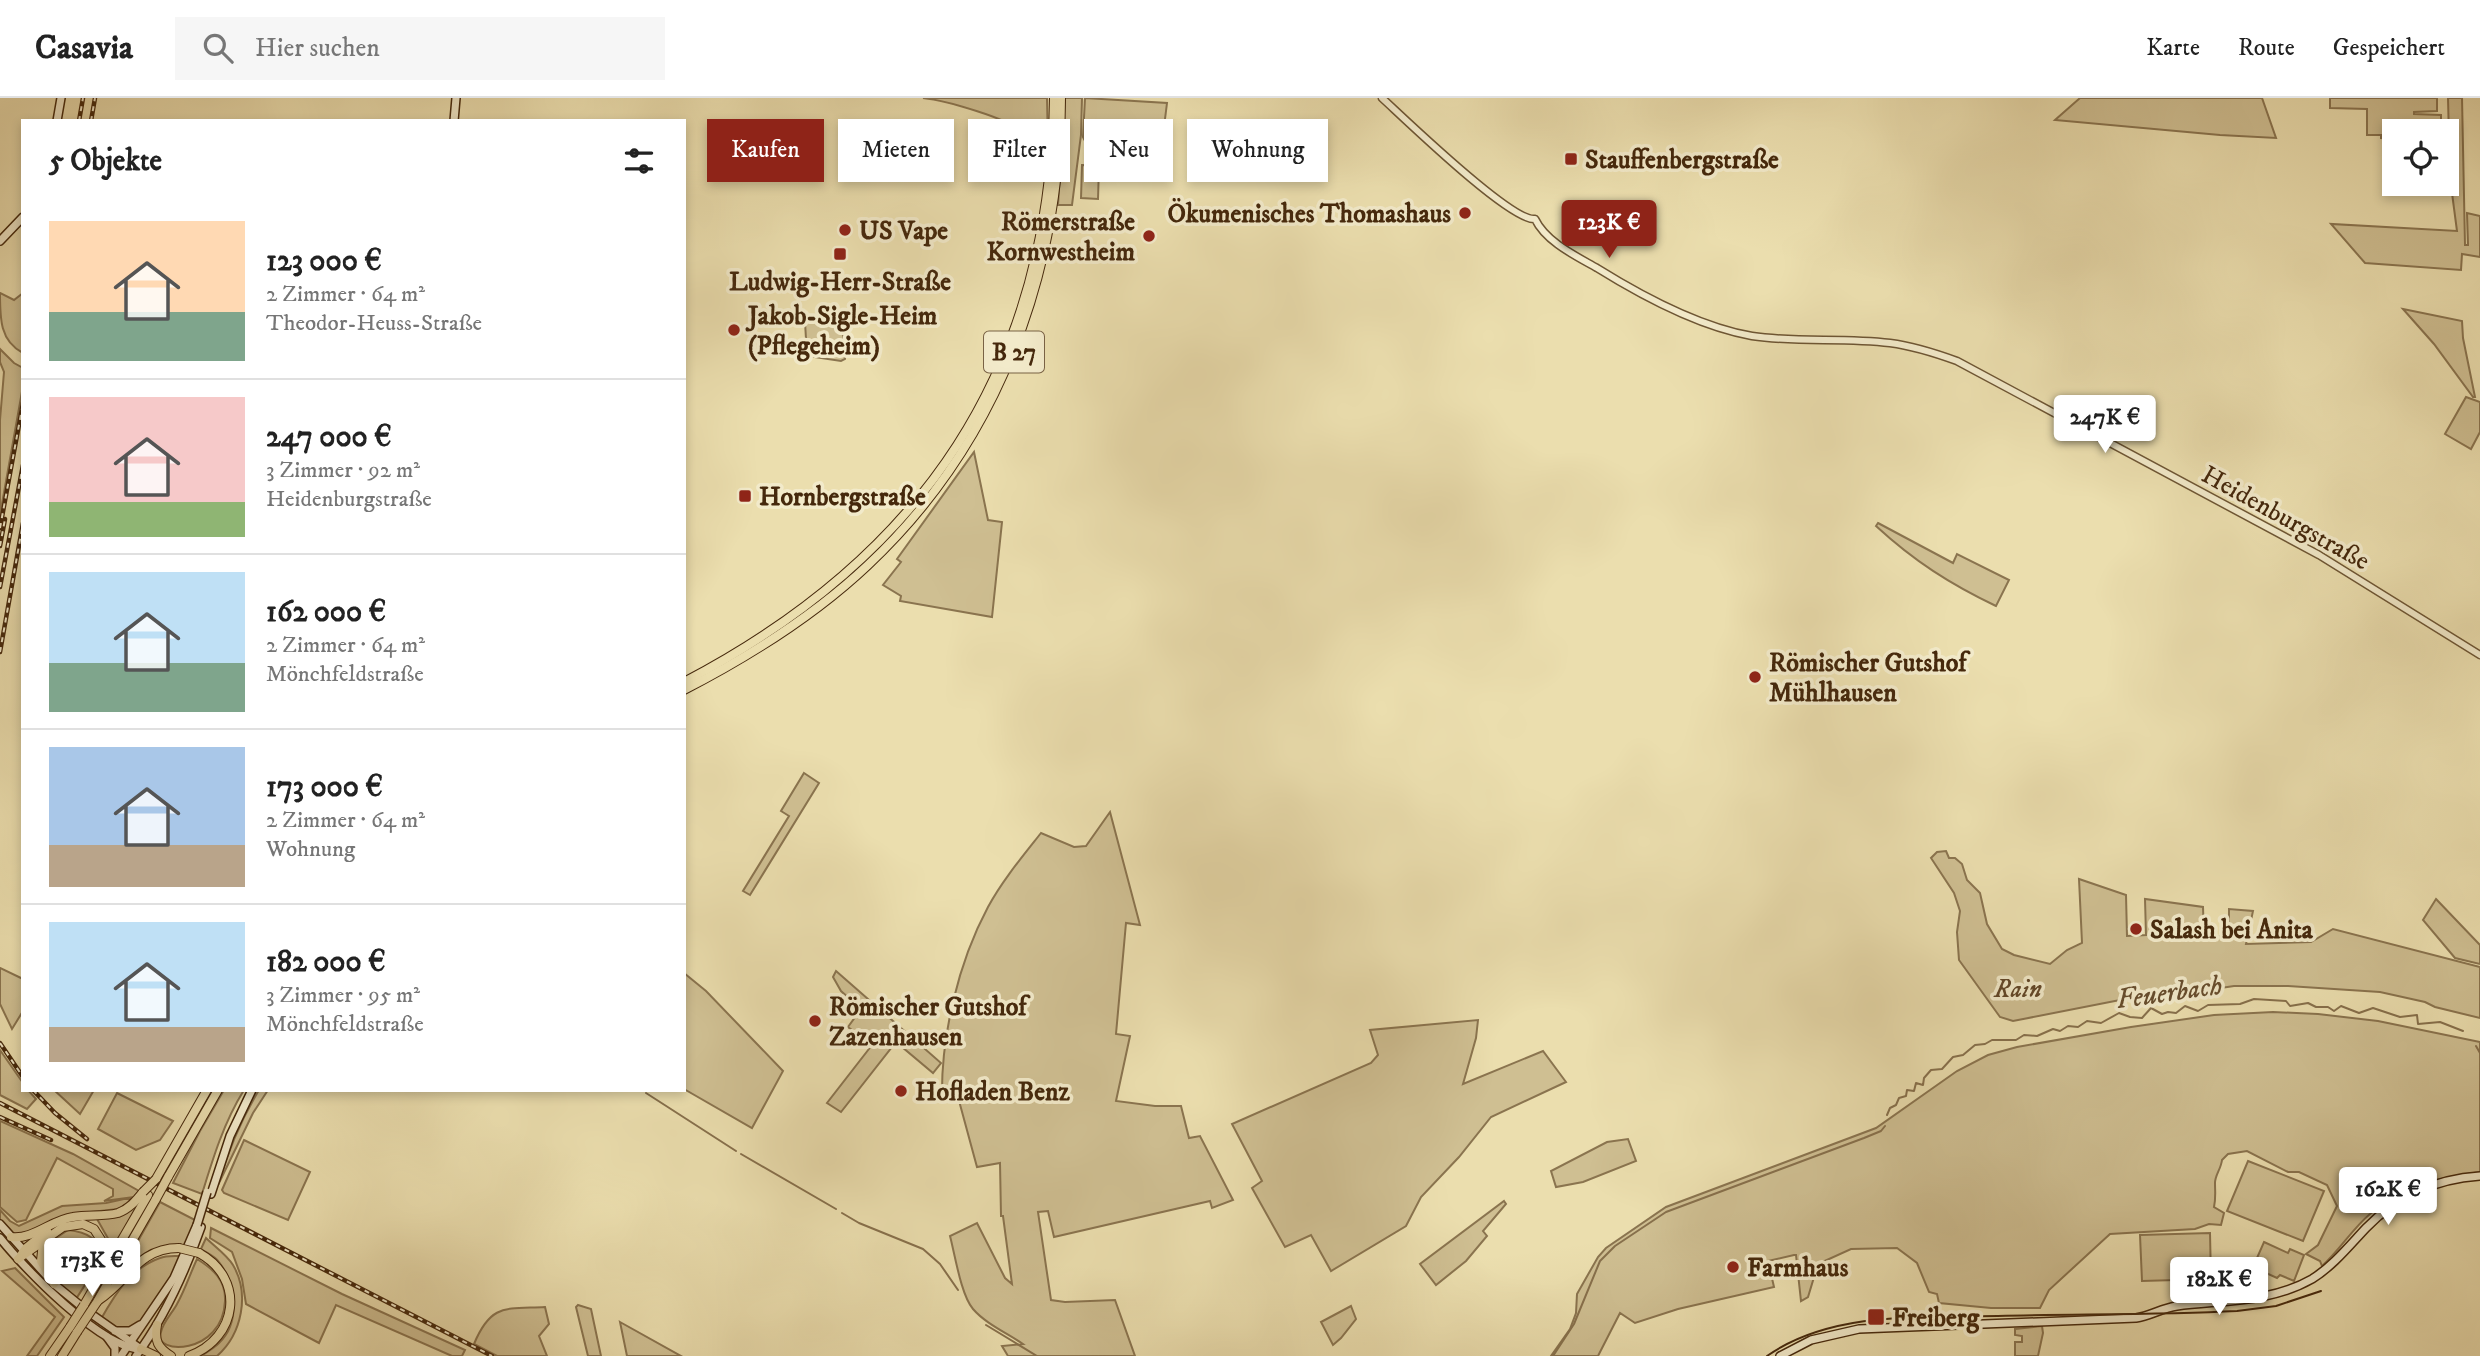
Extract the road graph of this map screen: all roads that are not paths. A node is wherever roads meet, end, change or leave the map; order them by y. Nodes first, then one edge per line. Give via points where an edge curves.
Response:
1 (61, 98) edge
2 (456, 98) edge
3 (1054, 98) edge
4 (1061, 98) edge
5 (1382, 98) edge
6 (57, 119) edge
7 (454, 119) edge
8 (21, 219) edge
9 (0, 241) edge
10 (864, 563) junction
11 (846, 580) junction
12 (2480, 655) edge
13 (686, 681) edge
14 (686, 689) edge
15 (206, 1092) edge
16 (217, 1092) edge
17 (249, 1092) edge
18 (162, 1176) junction
19 (2480, 1176) edge
20 (149, 1195) junction
21 (64, 1219) junction
22 (0, 1224) edge
23 (199, 1226) junction
24 (11, 1237) junction
25 (0, 1238) edge
26 (43, 1241) junction
27 (23, 1255) junction
28 (100, 1279) junction
29 (54, 1284) junction
30 (93, 1299) junction
31 (146, 1321) junction
32 (157, 1325) junction
33 (74, 1329) junction
34 (115, 1331) junction
35 (104, 1334) junction
36 (130, 1345) junction
37 (139, 1353) edge
38 (50, 1356) edge
39 (61, 1356) edge
40 (115, 1356) edge
41 (121, 1356) edge
42 (156, 1356) edge
43 (172, 1356) edge
44 (189, 1356) edge
45 (1780, 1356) edge

1 - 6 main road
2 - 7 main road
3 - 10 highway, B 27 via 1044,222 1010,340 952,454
4 - 10 highway, B 27 via 1051,223 1017,345 958,458 907,524
5 - 12 street, Heidenburgstraße via 1475,181 1617,280 1728,331 1774,338 1891,343 1957,361 2310,549
8 - 9 main road
10 - 11 highway, B 27
11 - 13 highway, B 27
11 - 14 highway, B 27 via 779,635
15 - 18 highway
16 - 18 highway
17 - 23 main road, bridge
18 - 20 highway, bridge
19 - 45 main road via 2435,1184 2404,1197 2325,1270 2282,1291 2229,1303 2175,1306 2136,1318 1859,1329 1811,1340
20 - 21 highway via 120,1212
20 - 28 highway
20 - 30 highway
21 - 24 highway via 28,1236
21 - 27 highway
22 - 24 main road
23 - 31 main road via 174,1278
23 - 32 main road
24 - 27 main road
25 - 27 main road
26 - 27 highway
26 - 28 highway via 69,1224 94,1229 104,1249
26 - 29 highway via 41,1261
27 - 29 main road
27 - 35 main road via 54,1297
28 - 30 highway
29 - 34 main road
30 - 33 highway, bridge
30 - 44 highway, bridge via 109,1293 126,1273 163,1250 179,1248 208,1258 222,1273 230,1293 228,1319 218,1337
31 - 34 main road via 130,1331
31 - 36 main road
32 - 37 main road
32 - 43 highway via 157,1345
33 - 38 highway
33 - 39 highway
34 - 36 main road
35 - 36 main road
35 - 40 main road
36 - 37 main road
36 - 41 main road
37 - 42 highway

